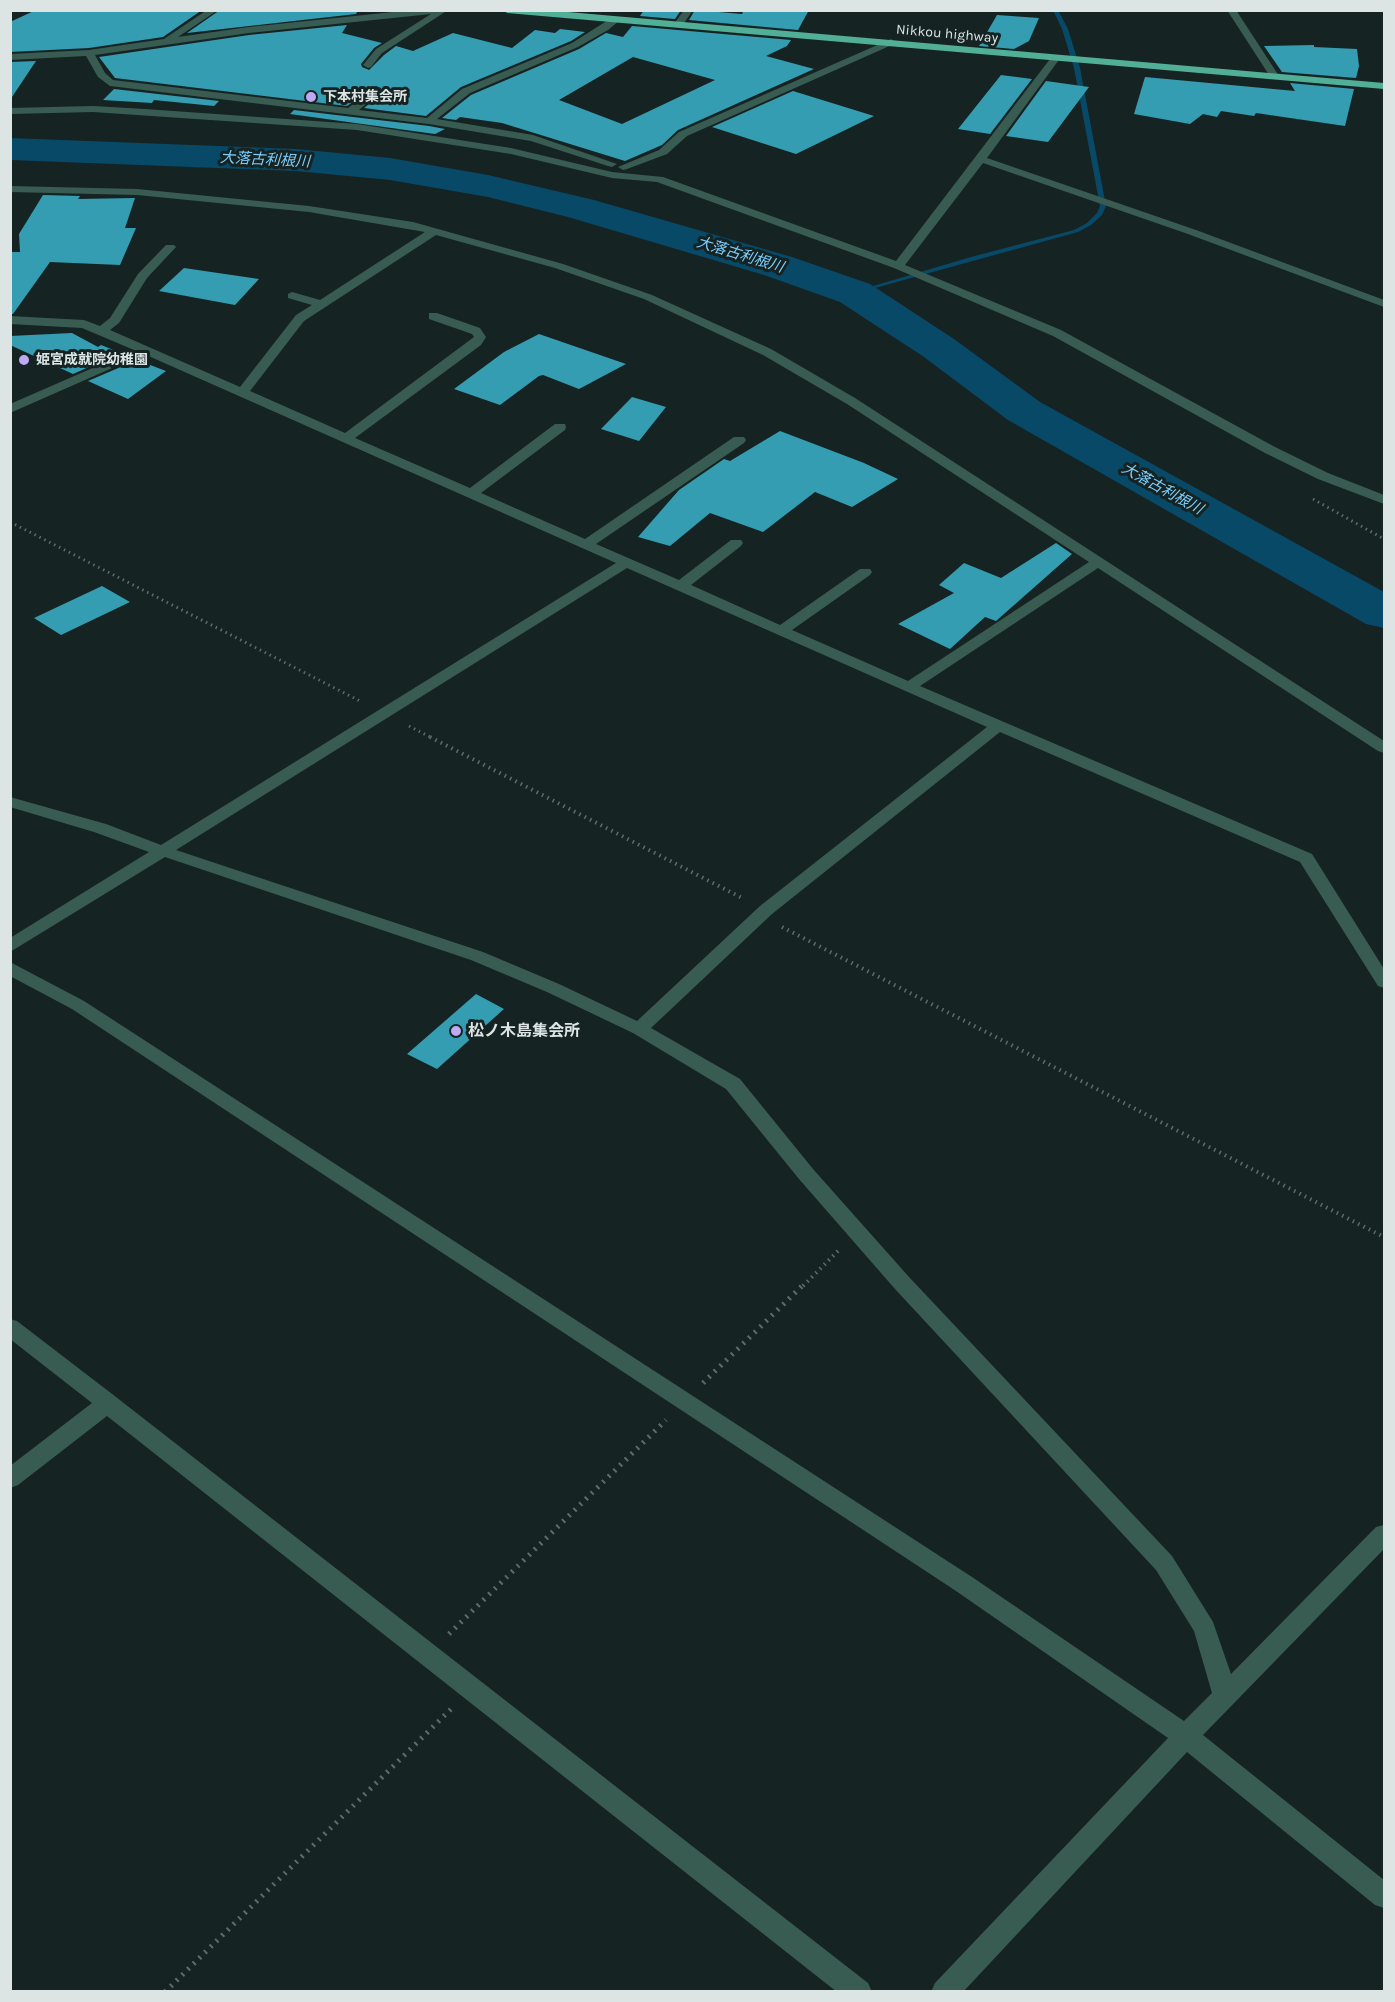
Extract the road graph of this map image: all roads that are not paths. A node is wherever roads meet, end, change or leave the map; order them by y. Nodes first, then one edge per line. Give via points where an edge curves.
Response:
1 (214, 10) edge
2 (507, 10) edge
3 (689, 10) edge
4 (1231, 10) edge
5 (443, 11) edge
6 (616, 19) junction
7 (679, 24) junction
8 (168, 41) junction
9 (891, 42) junction
10 (89, 53) junction
11 (10, 57) edge
12 (1056, 57) junction
13 (368, 64) dead end
14 (1275, 76) junction
15 (1384, 86) edge
16 (375, 91) dead end
17 (102, 96) junction
18 (352, 110) junction
19 (10, 111) edge
20 (375, 114) junction
21 (429, 120) junction
22 (357, 127) junction
23 (981, 159) junction
24 (623, 167) junction
25 (659, 179) junction
26 (10, 189) edge
27 (434, 231) junction
28 (171, 247) dead end
29 (898, 266) junction
30 (292, 296) dead end
31 (322, 304) junction
32 (1384, 304) edge
33 (433, 316) dead end
34 (10, 320) edge
35 (102, 331) junction
36 (142, 350) junction
37 (241, 393) junction
38 (10, 410) edge
39 (560, 427) dead end
40 (345, 439) junction
41 (739, 440) dead end
42 (1384, 482) edge
43 (1367, 493) junction
44 (471, 494) junction
45 (1384, 500) edge
46 (736, 543) dead end
47 (586, 544) junction
48 (627, 562) junction
49 (1098, 562) junction
50 (865, 572) dead end
51 (681, 586) junction
52 (782, 630) junction
53 (909, 687) junction
54 (998, 726) junction
55 (1384, 748) edge
56 (10, 802) edge
57 (163, 851) junction
58 (10, 946) edge
59 (10, 969) edge
60 (1384, 982) edge
61 (639, 1029) junction
62 (10, 1327) edge
63 (108, 1403) junction
64 (10, 1479) edge
65 (1384, 1534) edge
66 (1226, 1695) junction
67 (1186, 1736) junction
68 (1384, 1896) edge
69 (859, 1992) edge
70 (944, 1992) edge

1 - 8 street
2 - 6 highway, Nikkou highway
3 - 7 street
4 - 14 street
5 - 8 street
5 - 13 street via 379,51
6 - 7 highway, Nikkou highway
6 - 21 street via 575,45 466,91
7 - 9 highway, Nikkou highway
8 - 10 street
9 - 12 highway, Nikkou highway
9 - 24 street via 683,134 663,152
10 - 11 street
10 - 17 street via 101,75
12 - 14 highway, Nikkou highway
12 - 23 street
14 - 15 highway, Nikkou highway
16 - 18 street
17 - 18 street
17 - 19 street
17 - 22 street
18 - 20 street
20 - 21 street
20 - 22 street
21 - 24 street via 533,138
22 - 25 street via 511,151 612,175
23 - 29 street
23 - 32 street
24 - 25 street
25 - 29 street
26 - 27 street via 137,192 309,209
27 - 31 street
27 - 49 street via 559,266 648,297 766,352 851,401
28 - 35 street via 142,276 115,320
29 - 43 street via 1057,333 1270,450
30 - 31 street
31 - 37 street via 300,318
33 - 40 street via 476,330 480,337
34 - 35 street via 84,324
35 - 36 street
36 - 37 street
36 - 38 street
37 - 40 street
39 - 44 street
40 - 44 street
41 - 47 street
42 - 43 street
43 - 45 street
44 - 47 street
46 - 51 street
47 - 48 street
48 - 51 street
48 - 57 street
49 - 53 street
49 - 55 street
50 - 52 street
51 - 52 street
52 - 53 street
53 - 54 street
54 - 60 street via 1306,858
54 - 61 street via 760,915
56 - 57 street
57 - 58 street
57 - 61 street via 477,956
59 - 67 street via 78,1005 964,1584
61 - 66 street via 733,1084 902,1283 1164,1563 1205,1629
62 - 63 street
63 - 64 street
63 - 69 street
65 - 66 street
66 - 67 street
67 - 68 street
67 - 70 street

